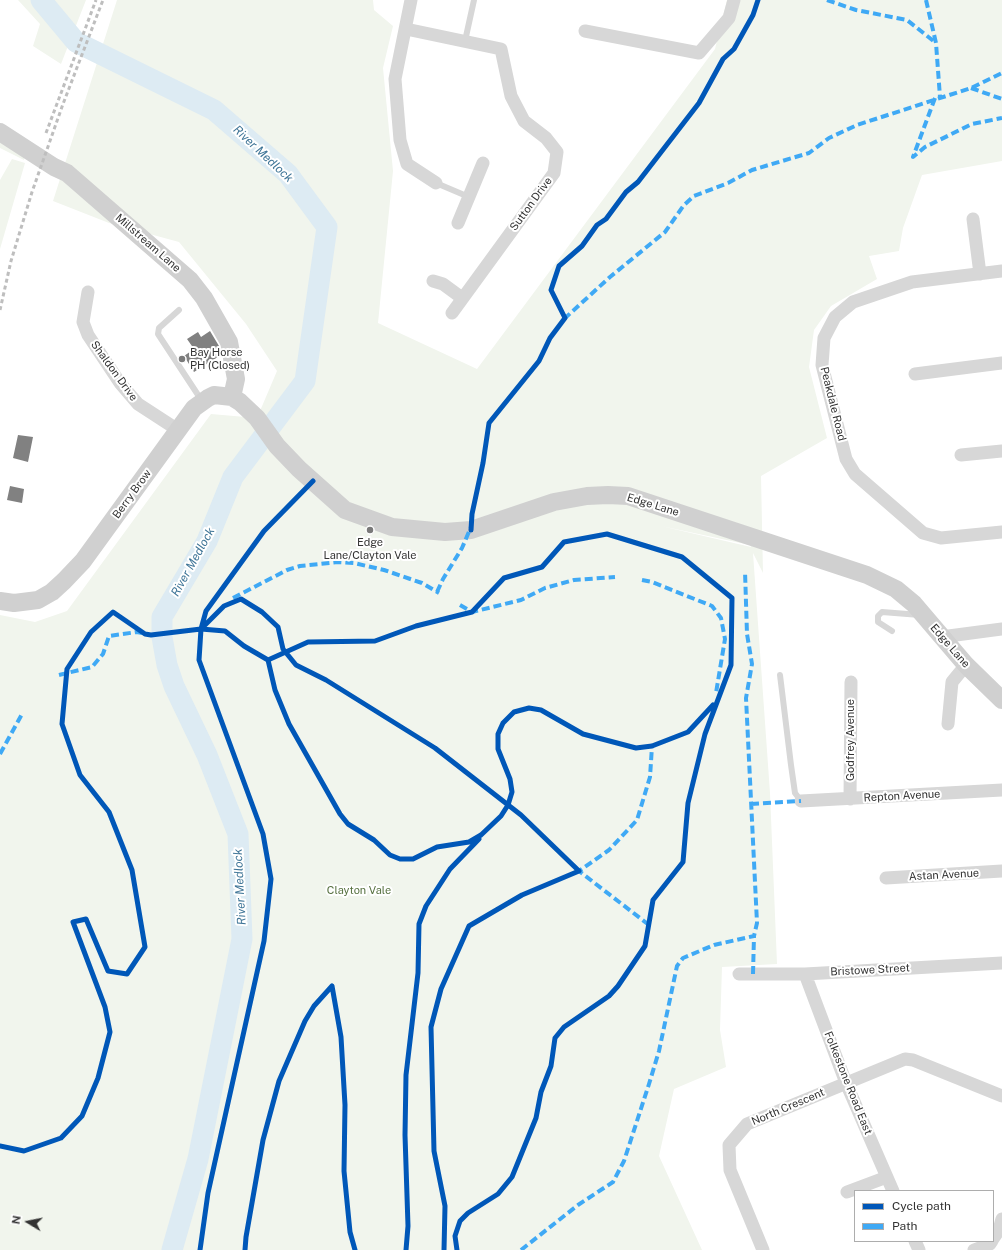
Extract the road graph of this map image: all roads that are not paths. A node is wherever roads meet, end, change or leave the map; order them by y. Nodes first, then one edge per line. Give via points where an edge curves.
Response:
1 (411, 0) edge
2 (474, 0) edge
3 (734, 0) edge
4 (406, 29) junction
5 (585, 31) dead end
6 (465, 41) junction
7 (0, 132) edge
8 (483, 163) dead end
9 (436, 183) joint
10 (469, 197) junction
11 (973, 219) dead end
12 (458, 223) dead end
13 (1002, 271) edge
14 (980, 274) junction
15 (433, 281) dead end
16 (88, 292) dead end
17 (462, 298) junction
18 (179, 310) dead end
19 (452, 313) dead end
20 (1002, 363) edge
21 (915, 374) dead end
22 (232, 397) junction
23 (202, 401) junction
24 (178, 430) junction
25 (1002, 452) edge
26 (961, 455) dead end
27 (1002, 532) edge
28 (0, 601) edge
29 (923, 615) junction
30 (1002, 629) edge
31 (892, 630) dead end
32 (941, 637) junction
33 (966, 665) junction
34 (780, 674) dead end
35 (851, 682) dead end
36 (1002, 700) edge
37 (948, 724) dead end
38 (1002, 790) edge
39 (850, 799) junction
40 (802, 802) joint
41 (1002, 871) edge
42 (886, 878) dead end
43 (1002, 963) edge
44 (739, 974) dead end
45 (805, 974) junction
46 (846, 1082) junction
47 (1002, 1096) edge
48 (887, 1177) junction
49 (893, 1190) edge
50 (847, 1192) dead end
51 (1002, 1219) edge
52 (994, 1237) edge
53 (991, 1242) edge
54 (763, 1250) edge
55 (974, 1250) edge

1 - 4 street
2 - 6 lane
3 - 5 street via 729,18 699,53
4 - 6 street, Sutton Drive
4 - 9 street via 395,79 400,140 407,164
6 - 17 street, Sutton Drive via 501,49 511,96 524,122 546,138 557,152 554,173
7 - 22 street, Millstream Lane via 67,173 190,280 204,298 229,342 236,379
8 - 10 street
9 - 10 lane
10 - 12 street
11 - 14 street
13 - 14 street, Peakdale Road
14 - 27 street, Peakdale Road via 912,282 853,302 835,317 824,338 822,365 846,459 855,474 923,533 940,538
15 - 17 street via 443,284
16 - 24 street, Shaldon Drive via 83,322 88,335 120,383 138,404
17 - 19 street, Sutton Drive
18 - 23 lane via 159,328 158,334
20 - 21 street
22 - 23 street via 214,396
22 - 29 street, Edge Lane via 257,418 277,446 299,469 345,510 392,527 445,532 471,530 554,502 587,496 628,496 867,575 896,589
23 - 24 street, Berry Brow
24 - 28 street, Berry Brow via 83,561 64,581 38,600 28,603
25 - 26 street
29 - 31 lane via 882,612 878,616 878,622
29 - 32 street, Edge Lane
30 - 32 street
32 - 33 street, Edge Lane
33 - 36 street, Edge Lane
33 - 37 street via 952,682
34 - 40 lane via 790,765 795,793
35 - 39 street, Godfrey Avenue
38 - 39 street, Repton Avenue
39 - 40 street, Repton Avenue
41 - 42 street, Astan Avenue
43 - 45 street, Bristowe Street
44 - 45 street, Bristowe Street
45 - 46 street, Folkestone Road East
46 - 47 street, North Crescent via 905,1059
46 - 48 street, Folkestone Road East
46 - 54 street, North Crescent via 747,1124 729,1145 730,1170
48 - 49 street, Folkestone Road East
48 - 50 street
51 - 52 street
53 - 55 street

